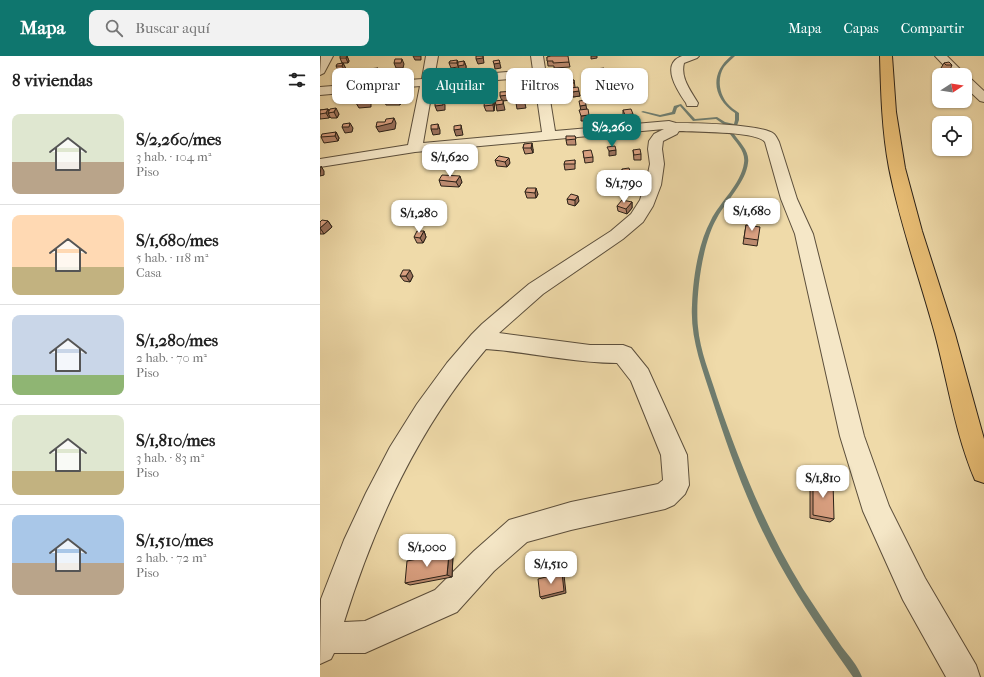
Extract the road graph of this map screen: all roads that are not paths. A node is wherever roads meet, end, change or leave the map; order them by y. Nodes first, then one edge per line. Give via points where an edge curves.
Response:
1 (327, 56) edge
2 (432, 56) edge
3 (537, 56) edge
4 (694, 56) edge
5 (886, 56) edge
6 (941, 56) edge
7 (430, 68) edge
8 (538, 68) edge
9 (953, 68) edge
10 (320, 71) edge
11 (422, 81) edge
12 (972, 87) edge
13 (320, 91) edge
14 (984, 98) edge
15 (692, 103) dead end
16 (423, 104) edge
17 (544, 104) edge
18 (673, 127) junction
19 (549, 135) junction
20 (415, 148) junction
21 (320, 163) edge
22 (479, 340) junction
23 (984, 471) edge
24 (322, 643) edge
25 (964, 677) edge

1 - 10 street
2 - 7 street
3 - 8 street
4 - 15 street via 680,60 676,68
5 - 23 main road via 888,97 897,167 946,335 968,429
6 - 9 street
11 - 13 street
12 - 14 street
16 - 20 street
17 - 19 street
18 - 19 street via 649,125
18 - 22 street via 672,131 657,139 654,182 638,217 622,232 528,295
18 - 25 street via 721,128 763,134 772,142 789,199 804,234 852,436 877,511 914,588
19 - 20 street
20 - 21 street
22 - 24 street via 451,373 396,460 368,517
22 - 24 street via 590,354 623,354 640,376 674,455 676,485 665,496 519,530 484,561 446,601 365,637

